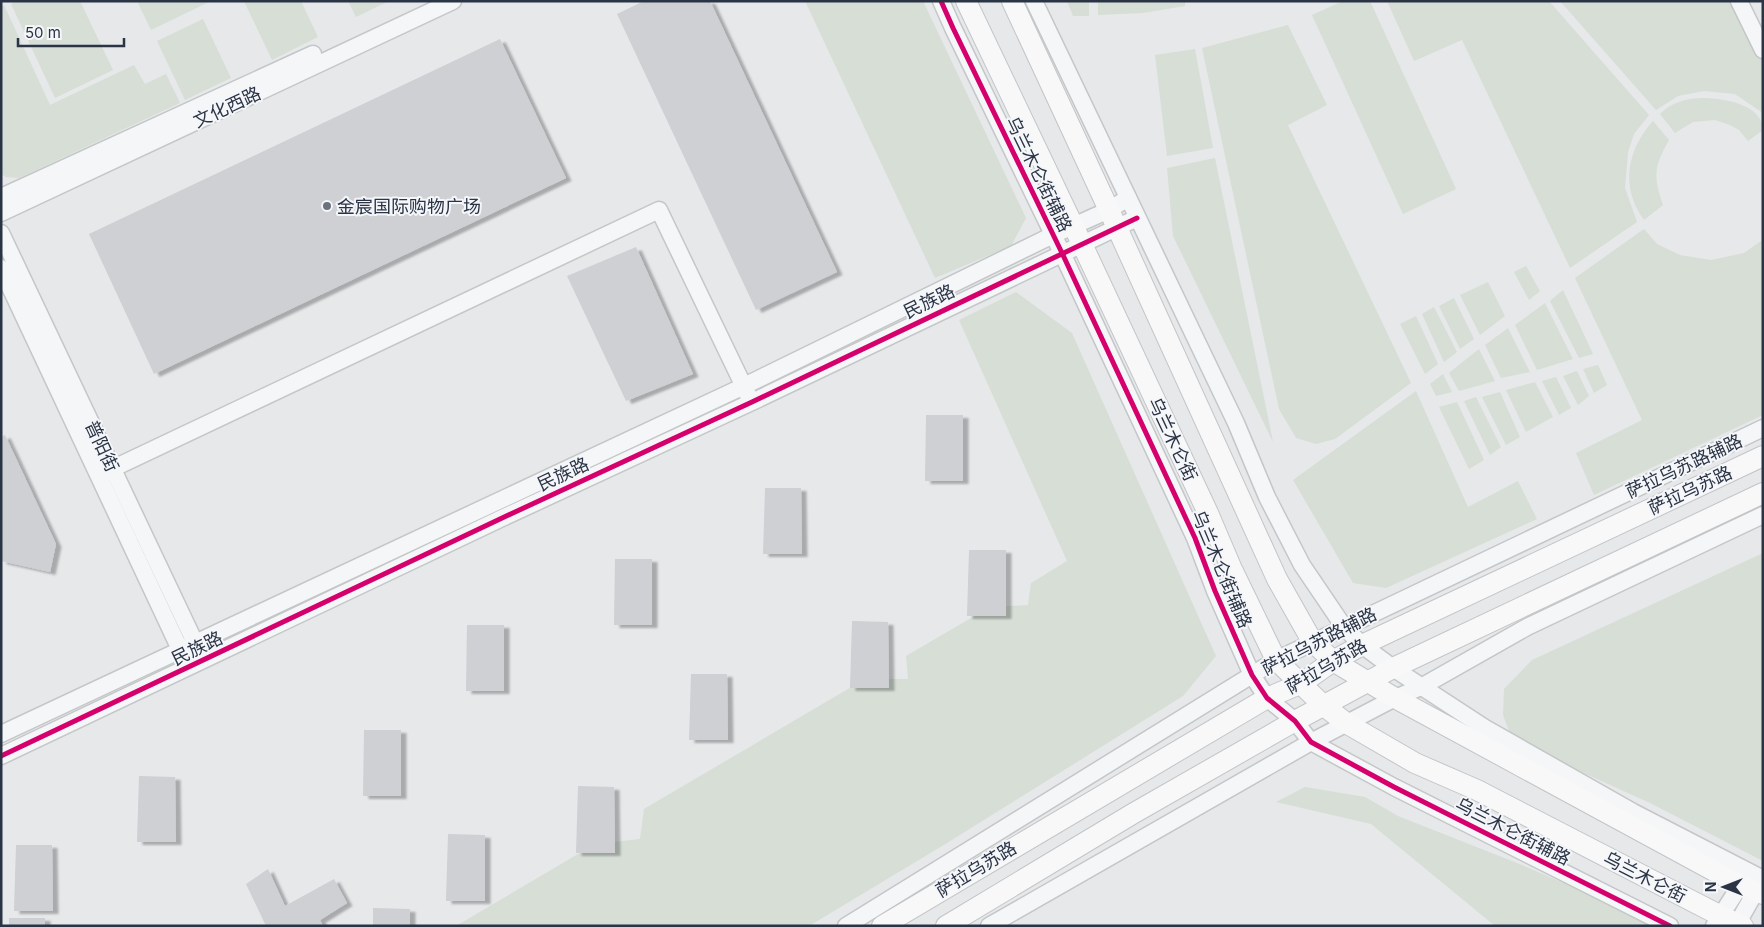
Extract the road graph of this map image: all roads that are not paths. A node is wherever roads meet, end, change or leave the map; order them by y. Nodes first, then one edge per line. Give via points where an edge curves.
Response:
1 (429, 1) edge
2 (453, 1) edge
3 (941, 1) edge
4 (966, 1) edge
5 (1012, 1) edge
6 (1034, 1) edge
7 (1739, 1) edge
8 (1763, 50) edge
9 (1, 198) edge
10 (1128, 198) junction
11 (1109, 210) junction
12 (1, 213) edge
13 (1137, 218) junction
14 (1116, 229) junction
15 (1, 233) edge
16 (1053, 235) junction
17 (1078, 235) junction
18 (1062, 253) junction
19 (1, 268) edge
20 (742, 387) junction
21 (752, 402) junction
22 (1763, 428) edge
23 (1763, 456) edge
24 (105, 471) junction
25 (1763, 493) edge
26 (1763, 515) edge
27 (1344, 626) junction
28 (1312, 641) junction
29 (1362, 645) junction
30 (188, 646) junction
31 (204, 659) junction
32 (1276, 660) junction
33 (1333, 661) junction
34 (188, 668) junction
35 (1393, 668) junction
36 (1252, 675) junction
37 (1368, 682) junction
38 (1302, 683) junction
39 (1421, 687) junction
40 (1267, 698) junction
41 (1395, 698) junction
42 (1324, 705) junction
43 (1295, 720) junction
44 (1346, 723) junction
45 (1, 734) edge
46 (1311, 742) junction
47 (1, 756) edge
48 (1755, 884) edge
49 (1730, 923) edge
50 (846, 926) edge
51 (882, 926) edge
52 (946, 926) edge
53 (989, 926) edge
54 (1670, 926) edge

1 - 9 street, 文化西路
2 - 12 street, 文化西路
3 - 16 street, 乌兰木仑街辅路
4 - 17 main road, 乌兰木仑街
5 - 11 main road, 乌兰木仑街
6 - 10 street
7 - 8 street
10 - 11 street, 民族路
10 - 13 street
11 - 14 main road, 乌兰木仑街
11 - 17 street, 民族路
13 - 14 street, 民族路
13 - 27 street via 1236,423 1267,497 1302,565
14 - 17 street, 民族路
14 - 28 main road, 乌兰木仑街 via 1277,579
15 - 24 street, 普阳街
16 - 17 street, 民族路
16 - 18 street, 乌兰木仑街辅路
16 - 20 street, 民族路
17 - 18 street, 民族路
17 - 32 main road, 乌兰木仑街
18 - 21 street, 民族路
18 - 36 street, 乌兰木仑街辅路 via 1195,538
19 - 24 street, 普阳街
20 - 21 street
20 - 24 street via 659,210
20 - 30 street, 民族路
21 - 31 street, 民族路
22 - 27 street, 萨拉乌苏路辅路
23 - 29 main road, 萨拉乌苏路
24 - 30 street, 普阳街
25 - 35 main road, 萨拉乌苏路
26 - 39 street via 1527,626
27 - 28 street, 萨拉乌苏路辅路
27 - 29 street
28 - 32 street, 萨拉乌苏路辅路
28 - 33 main road, 乌兰木仑街
29 - 33 main road, 萨拉乌苏路
29 - 35 street
30 - 31 street, 普阳街
30 - 34 street, 普阳街
30 - 45 street, 民族路
31 - 34 street, 民族路
32 - 36 street, 萨拉乌苏路辅路
32 - 38 main road, 乌兰木仑街
33 - 37 main road, 乌兰木仑街
33 - 38 main road, 萨拉乌苏路
34 - 47 street, 民族路
35 - 37 main road, 萨拉乌苏路
35 - 39 street
36 - 40 street, 乌兰木仑街辅路
36 - 50 street, 萨拉乌苏路辅路
37 - 41 main road, 乌兰木仑街
37 - 42 main road, 萨拉乌苏路
38 - 40 main road, 萨拉乌苏路
38 - 42 main road, 乌兰木仑街
39 - 41 street
39 - 48 street via 1485,728
40 - 43 street, 乌兰木仑街辅路
40 - 51 main road, 萨拉乌苏路
41 - 44 street
41 - 48 main road, 乌兰木仑街
42 - 43 main road, 萨拉乌苏路
42 - 44 main road, 乌兰木仑街
43 - 46 street, 乌兰木仑街辅路
43 - 52 main road, 萨拉乌苏路
44 - 46 street
44 - 49 main road, 乌兰木仑街 via 1414,764 1477,790
46 - 53 street
46 - 54 street, 乌兰木仑街辅路
48 - 49 street

